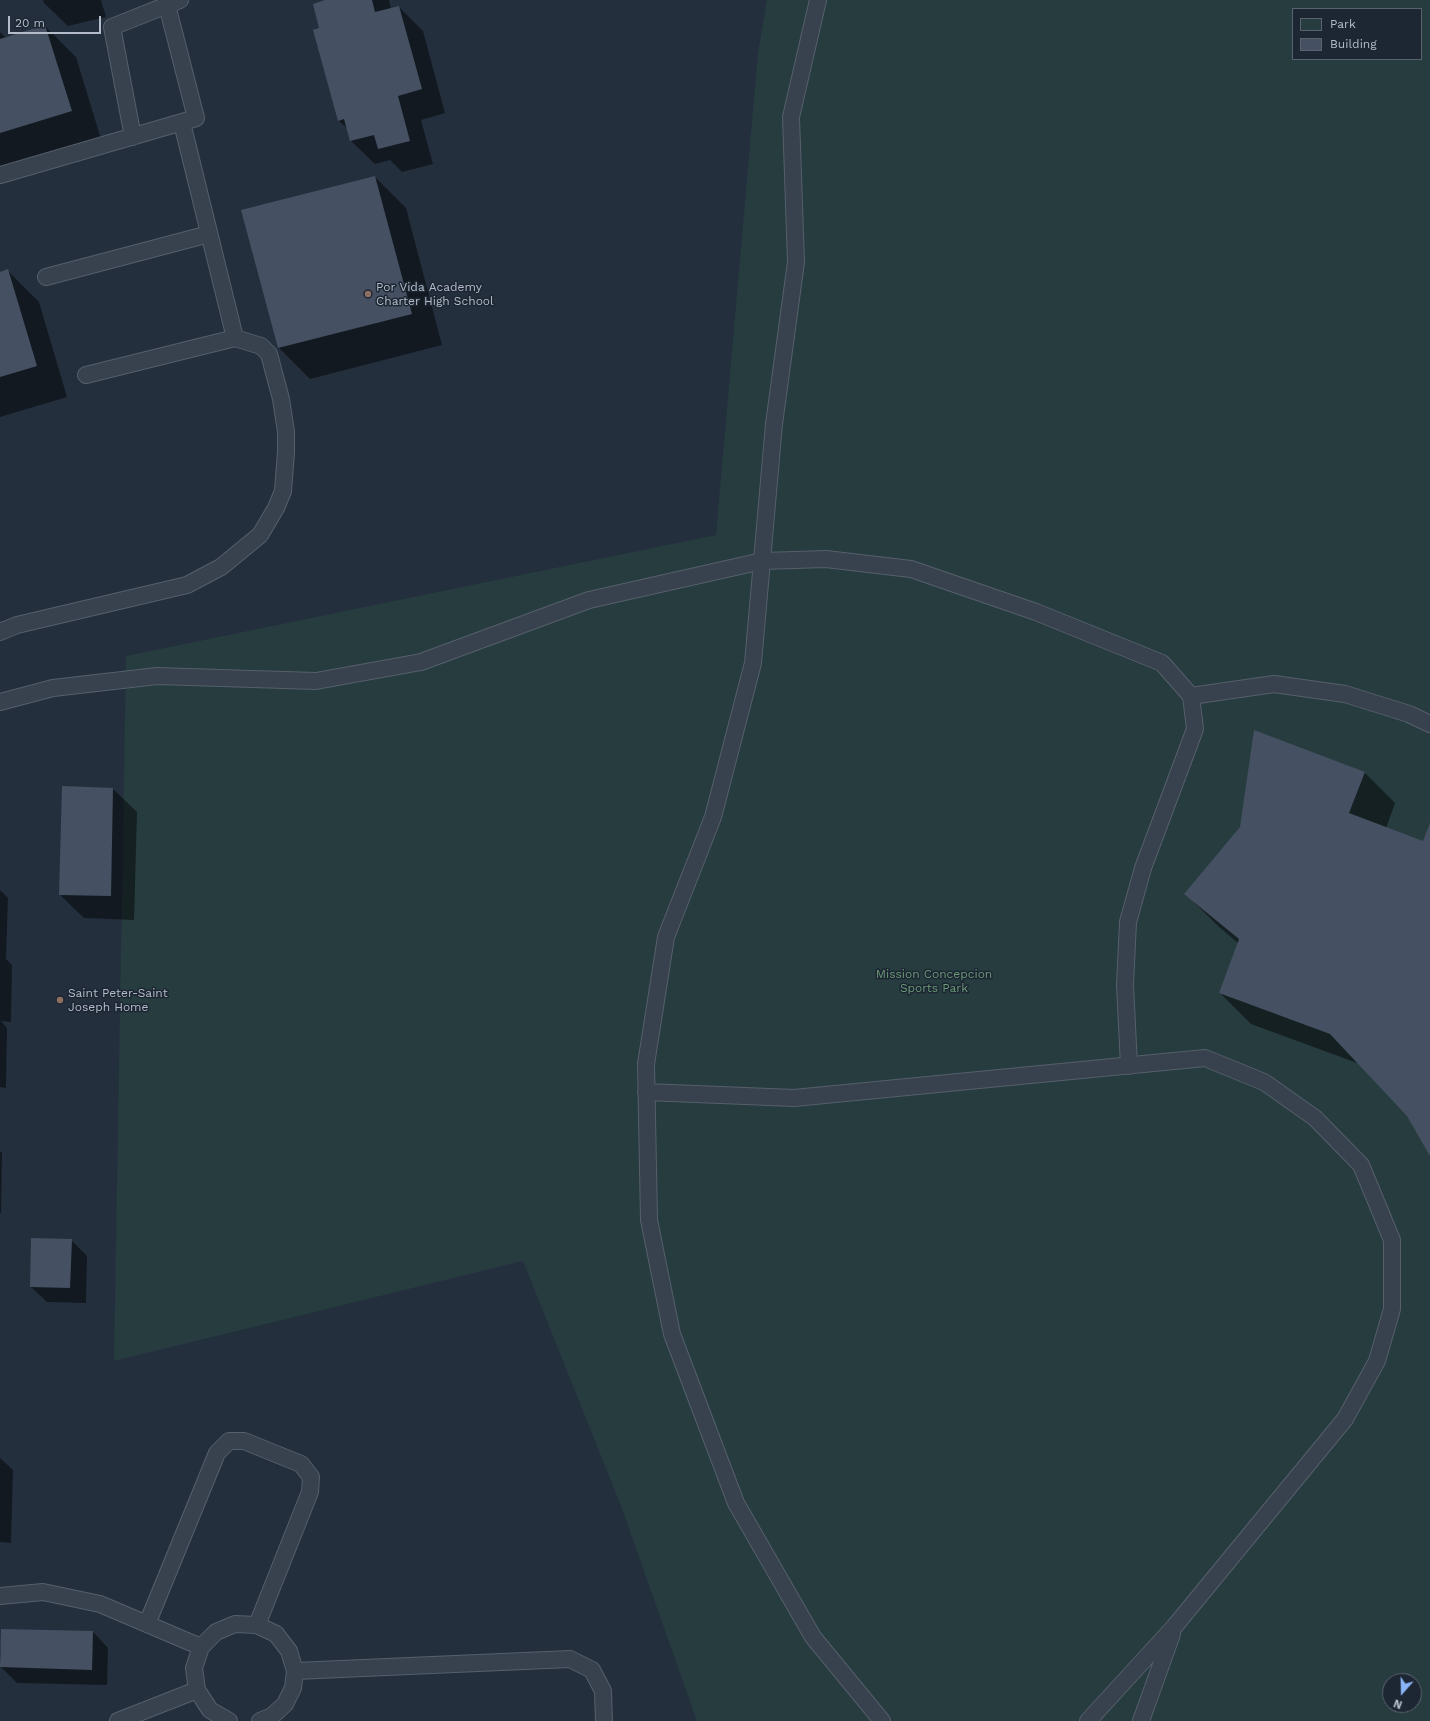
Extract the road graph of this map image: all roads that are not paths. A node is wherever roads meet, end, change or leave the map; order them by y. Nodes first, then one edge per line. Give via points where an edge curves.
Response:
1 (818, 0) edge
2 (173, 3) edge
3 (182, 123) junction
4 (133, 137) junction
5 (0, 175) edge
6 (209, 234) junction
7 (46, 277) dead end
8 (235, 338) junction
9 (86, 375) dead end
10 (762, 561) junction
11 (0, 632) edge
12 (1191, 696) junction
13 (0, 702) edge
14 (1430, 724) edge
15 (1129, 1066) junction
16 (646, 1092) junction
17 (0, 1596) edge
18 (147, 1624) junction
19 (256, 1625) junction
20 (1174, 1626) junction
21 (202, 1648) junction
22 (295, 1671) junction
23 (197, 1690) junction
24 (118, 1721) edge
25 (229, 1721) edge
26 (260, 1721) edge
27 (604, 1721) edge
28 (882, 1721) edge
29 (1088, 1721) edge
30 (1141, 1721) edge

1 - 10 lane via 791,117 796,262 774,424
2 - 3 lane via 196,118
2 - 4 lane via 112,27
3 - 4 lane
3 - 6 lane
4 - 5 lane
6 - 7 lane
6 - 8 lane
8 - 9 lane
8 - 11 lane via 261,346 269,354 281,399 286,432 283,491 260,535 221,567 187,585 17,624
10 - 12 lane via 826,559 911,569 1036,612 1162,663
10 - 13 lane via 588,600 421,662 316,681 157,676 54,688
10 - 16 lane via 753,664 713,817 666,937 646,1064
12 - 14 lane via 1274,684 1345,694 1409,714
12 - 15 lane via 1195,729 1143,868 1128,922 1125,985
15 - 16 lane via 794,1098
15 - 20 lane via 1205,1058 1264,1082 1315,1118 1361,1165 1392,1240 1392,1309 1377,1361 1344,1419
16 - 28 lane via 649,1220 672,1334 736,1503 813,1637
17 - 18 lane via 43,1592 100,1604
18 - 19 lane via 217,1453 229,1441 244,1441 301,1464 311,1477 310,1492
18 - 21 lane
19 - 21 lane via 235,1624 216,1632
19 - 22 lane via 276,1634 289,1650
20 - 29 lane
20 - 30 lane
21 - 23 lane via 194,1668
22 - 26 lane via 293,1688 285,1704 272,1716
22 - 27 lane via 570,1659 592,1670 603,1692
23 - 24 lane
23 - 25 lane via 210,1710

